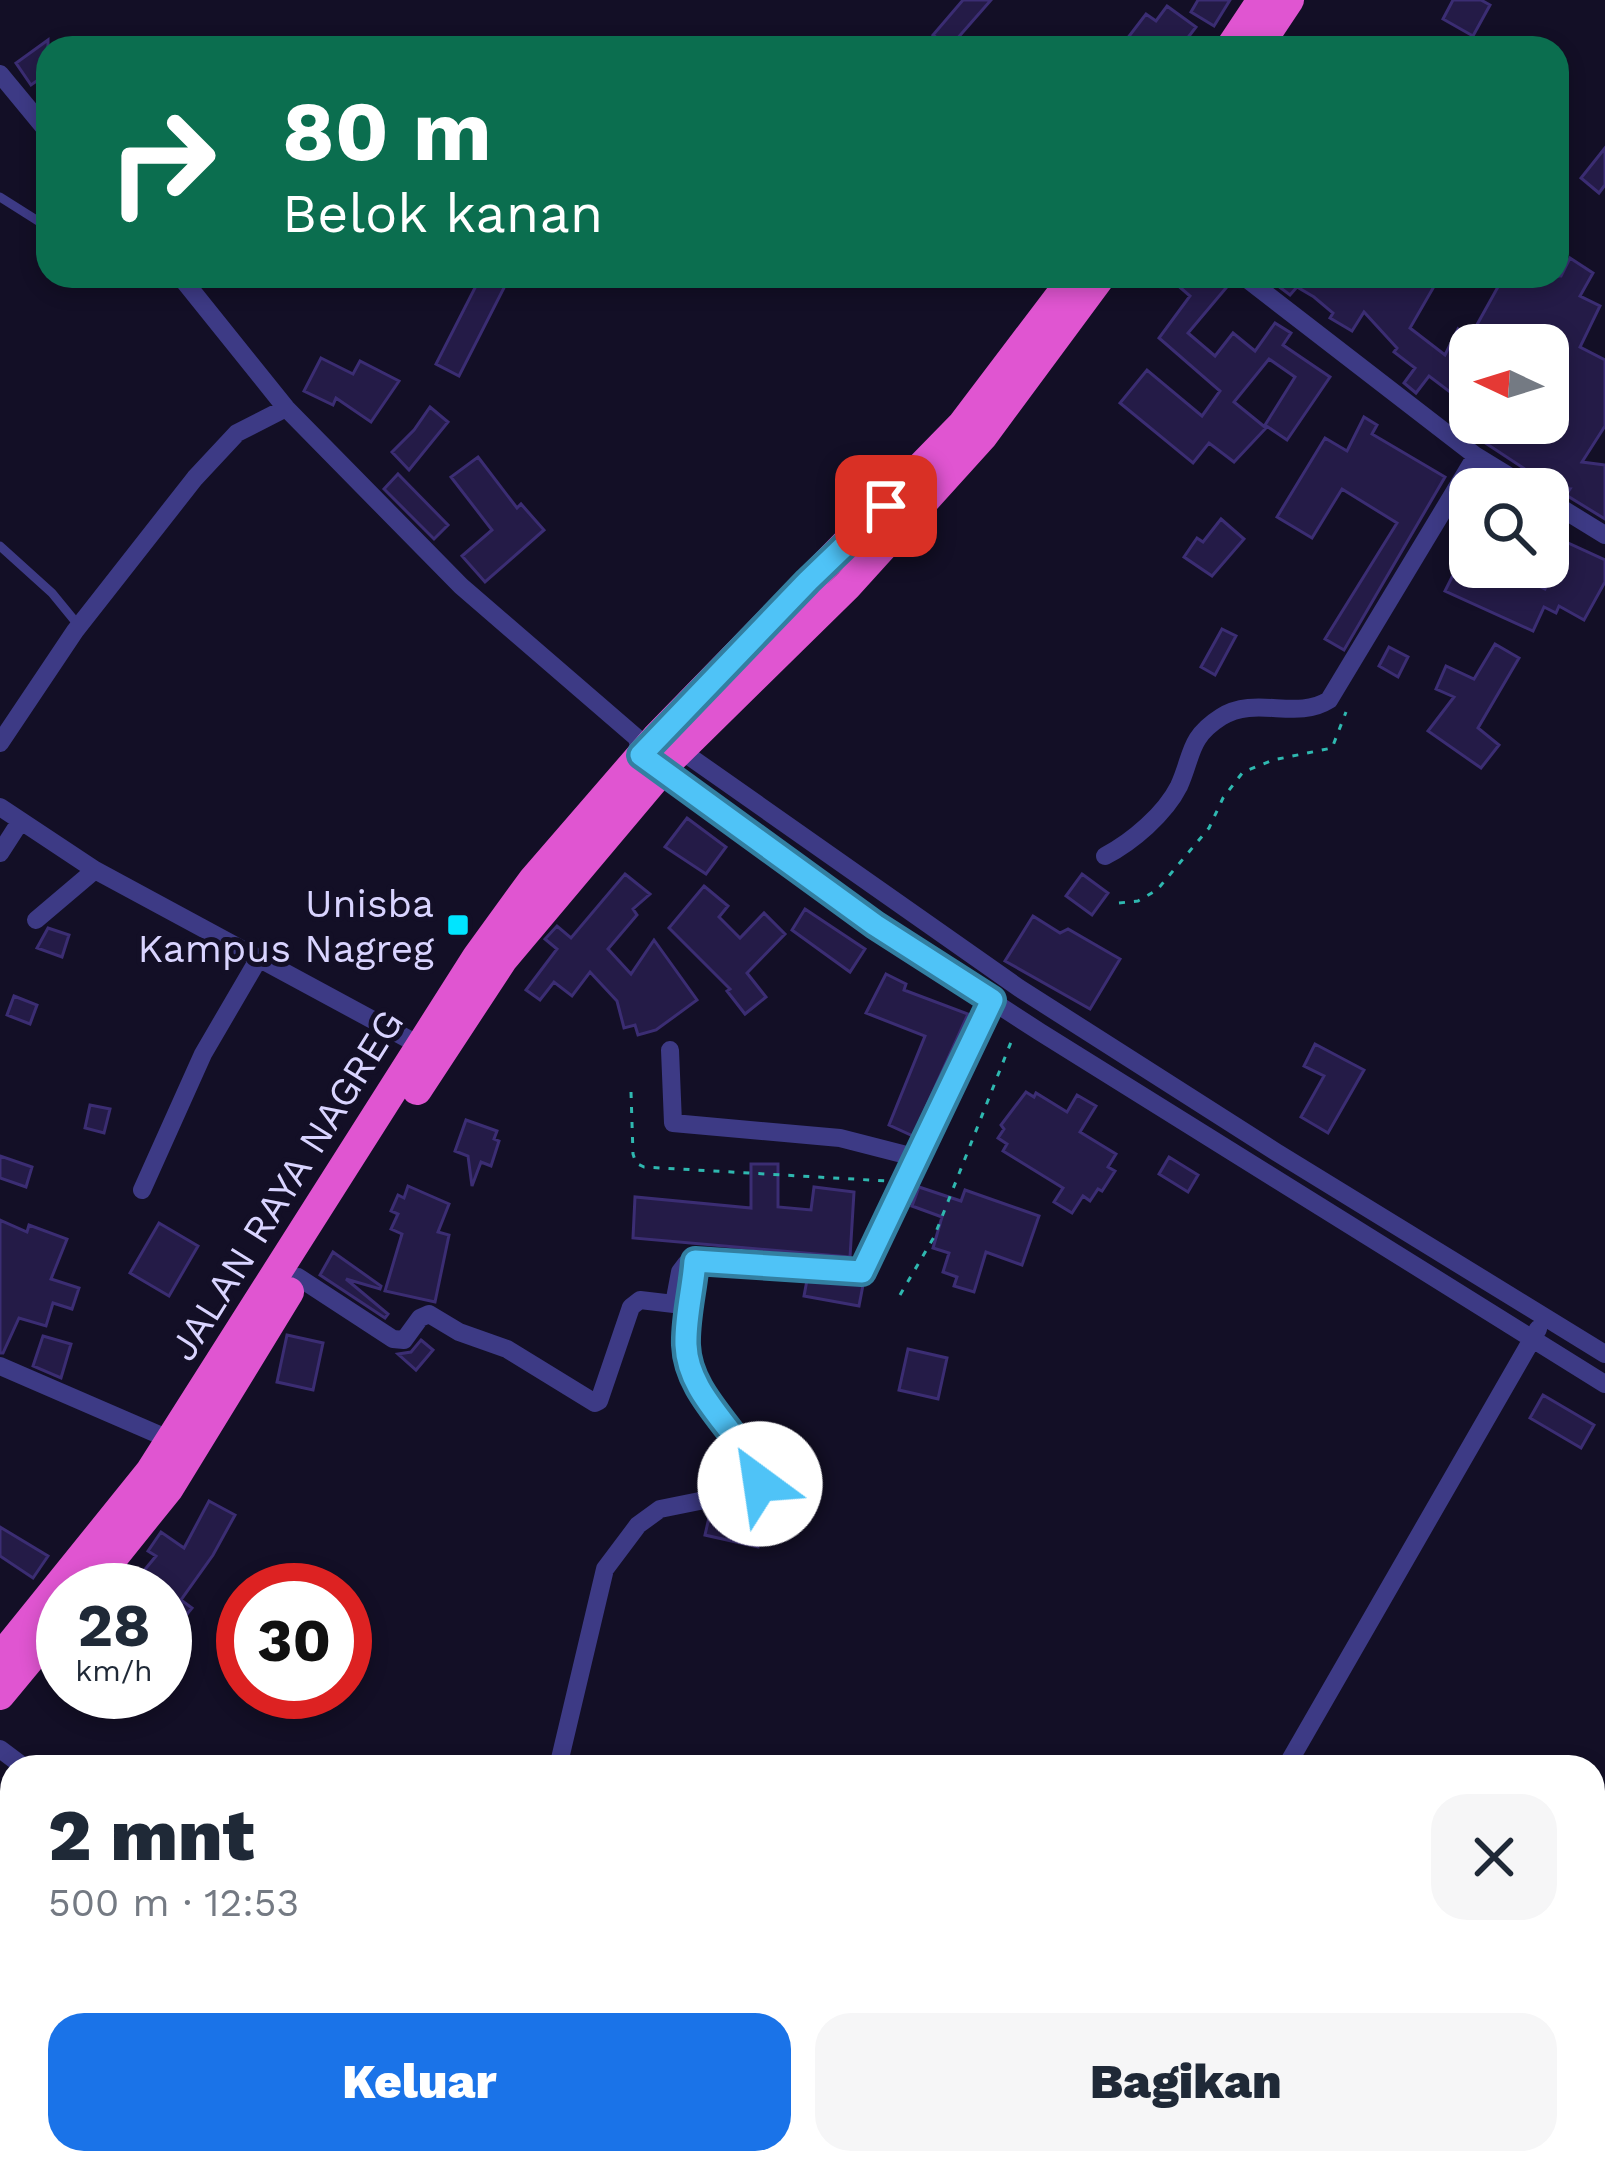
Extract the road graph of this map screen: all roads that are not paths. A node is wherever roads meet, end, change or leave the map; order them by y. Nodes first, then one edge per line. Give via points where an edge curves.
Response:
1 (1262, 0) edge
2 (1289, 0) edge
3 (1238, 36) edge
4 (1265, 36) edge
5 (0, 74) edge
6 (36, 118) edge
7 (0, 197) edge
8 (36, 219) edge
9 (190, 288) edge
10 (1066, 288) edge
11 (1092, 288) edge
12 (1259, 288) edge
13 (286, 408) junction
14 (1476, 456) junction
15 (1496, 468) edge
16 (1569, 513) edge
17 (1605, 535) edge
18 (0, 547) edge
19 (79, 626) junction
20 (0, 743) edge
21 (655, 751) junction
22 (0, 807) edge
23 (20, 822) junction
24 (0, 854) edge
25 (1105, 856) dead end
26 (95, 870) junction
27 (36, 920) dead end
28 (259, 958) junction
29 (975, 959) junction
30 (959, 980) junction
31 (992, 1000) junction
32 (421, 1046) junction
33 (670, 1050) dead end
34 (918, 1158) junction
35 (142, 1190) dead end
36 (695, 1261) junction
37 (298, 1277) junction
38 (1544, 1318) junction
39 (1533, 1337) junction
40 (1605, 1354) edge
41 (0, 1366) edge
42 (1605, 1384) edge
43 (171, 1440) junction
44 (108, 1563) edge
45 (36, 1652) edge
46 (0, 1658) edge
47 (0, 1695) edge
48 (561, 1755) edge
49 (1293, 1755) edge

1 - 3 highway
2 - 4 highway
5 - 6 street
7 - 8 lane
9 - 13 street
10 - 21 highway, JALAN RAYA NAGREG via 937,453
11 - 21 highway, JALAN RAYA NAGREG via 982,437 848,585
12 - 14 street
13 - 19 street via 237,434 194,478
13 - 21 street via 461,586
14 - 15 street
14 - 25 street via 1337,692 1320,706 1256,705 1224,715 1192,743 1173,794
16 - 17 street
18 - 19 lane
19 - 20 street
21 - 29 street
21 - 30 street via 875,925
21 - 32 highway, JALAN RAYA NAGREG via 533,880
21 - 37 highway, JALAN RAYA NAGREG via 503,958
22 - 23 street
23 - 24 street
23 - 26 street
26 - 27 street
26 - 28 street
28 - 32 street
28 - 35 street via 202,1054
29 - 30 street
29 - 38 street
30 - 31 street
31 - 34 street
31 - 39 street
32 - 43 highway, JALAN RAYA NAGREG
33 - 34 street via 673,1123 839,1138
34 - 36 street via 859,1274
36 - 37 street via 680,1272 674,1304 633,1304 595,1403 507,1348 433,1315 398,1340
36 - 48 street via 686,1348 700,1390 760,1489 660,1509 605,1569
37 - 44 highway, JALAN RAYA NAGREG via 169,1487
38 - 39 street
38 - 40 street
39 - 42 street
39 - 49 street
41 - 43 street
43 - 46 highway, JALAN RAYA NAGREG
45 - 47 highway

